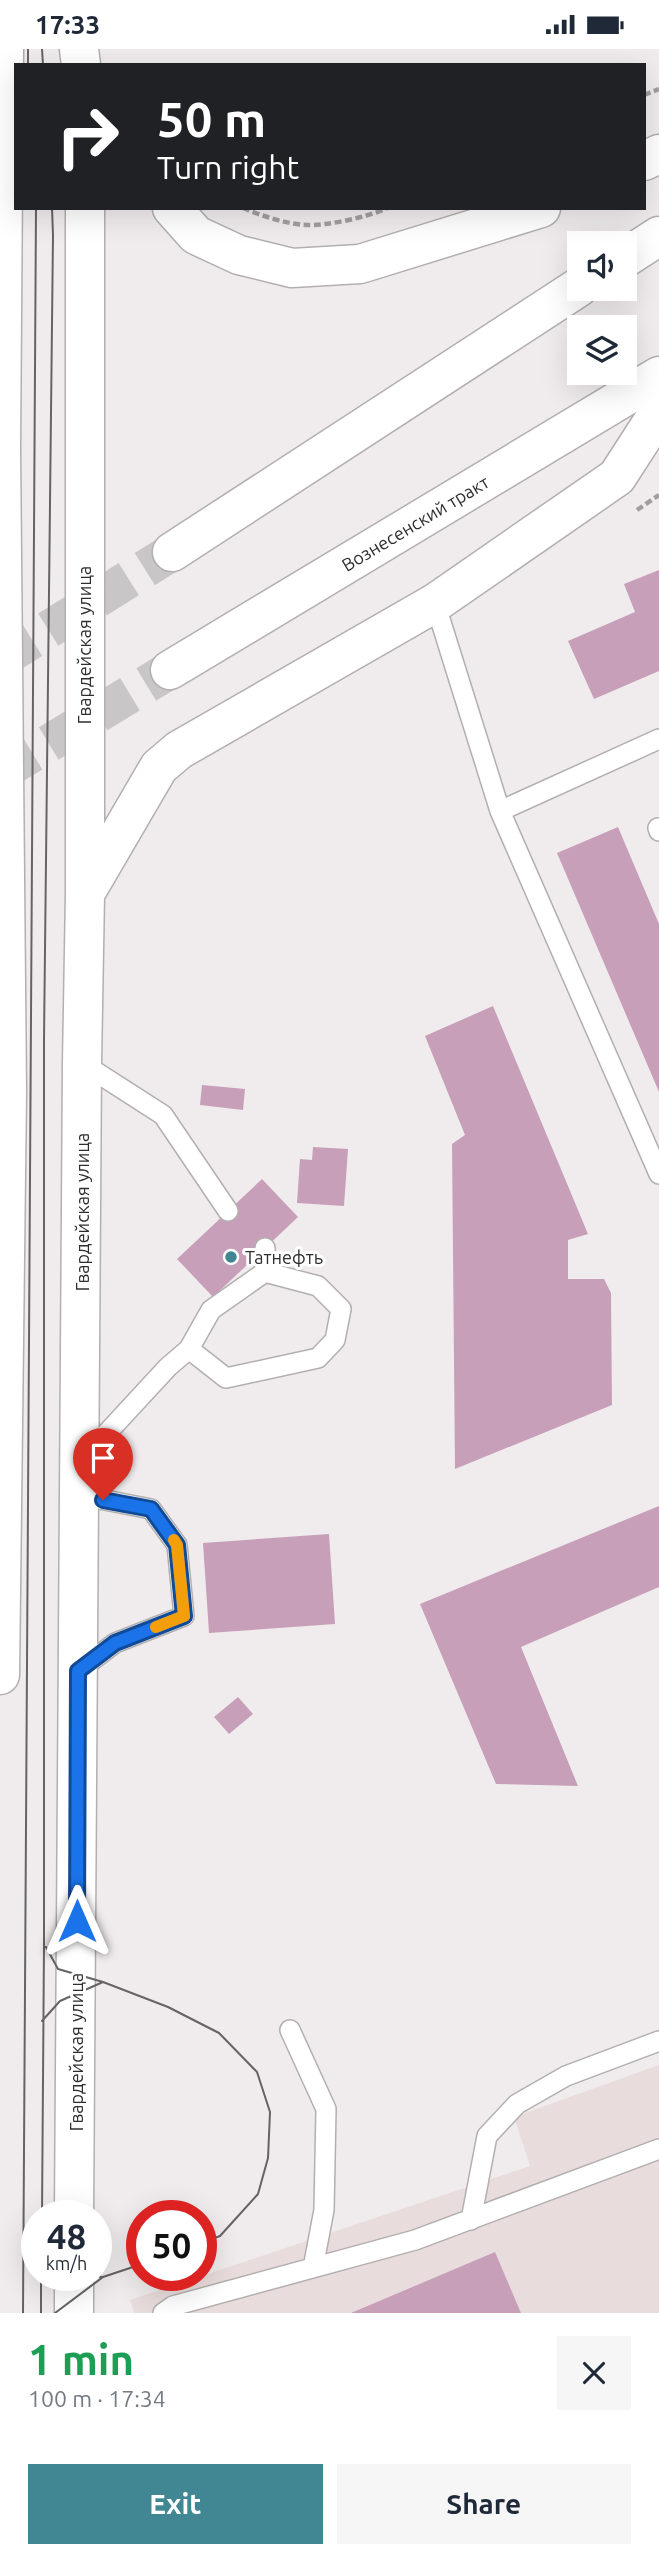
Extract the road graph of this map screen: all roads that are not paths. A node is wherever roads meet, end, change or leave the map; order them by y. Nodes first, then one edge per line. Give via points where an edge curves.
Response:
1 (4, 49) edge
2 (85, 210) edge
3 (174, 210) edge
4 (535, 210) edge
5 (659, 236) edge
6 (637, 250) edge
7 (567, 295) edge
8 (659, 376) edge
9 (659, 412) edge
10 (1, 449) edge
11 (172, 552) tunnel mouth
12 (435, 603) junction
13 (170, 670) tunnel mouth
14 (659, 739) edge
15 (500, 811) junction
16 (85, 894) junction
17 (82, 1063) junction
18 (659, 1174) edge
19 (228, 1211) dead end
20 (265, 1248) dead end
21 (265, 1272) junction
22 (189, 1349) junction
23 (80, 1478) junction
24 (1, 1541) edge
25 (1, 1608) edge
26 (78, 1671) junction
27 (0, 1675) edge
28 (290, 2030) dead end
29 (659, 2041) edge
30 (659, 2149) edge
31 (74, 2200) edge
32 (471, 2220) junction
33 (313, 2268) junction
34 (74, 2291) edge
35 (170, 2311) edge
36 (74, 2313) edge

1 - 10 main road
2 - 16 main road, Гвардейская улица
3 - 4 main road via 196,235 239,255 292,268 360,264
5 - 6 main road
7 - 11 main road
8 - 13 main road, Вознесенский тракт
9 - 12 main road via 617,477
10 - 24 main road via 7,1091
12 - 15 lane
12 - 16 main road via 179,750 159,767
14 - 15 lane
15 - 18 lane
16 - 17 main road, Гвардейская улица
17 - 19 lane via 163,1115
17 - 23 main road, Гвардейская улица
20 - 21 lane
21 - 22 lane via 211,1310
21 - 22 lane via 318,1286 341,1309 335,1340 318,1358 226,1378
22 - 23 lane via 168,1367
23 - 26 main road, Гвардейская улица
23 - 26 lane via 151,1509 177,1545 184,1616 115,1643
24 - 25 main road
25 - 27 main road
26 - 31 main road, Гвардейская улица via 89,1735
28 - 33 lane via 326,2109 324,2210
29 - 32 lane via 566,2076 517,2104 487,2136
30 - 32 lane
32 - 33 lane
33 - 35 lane
34 - 36 main road

